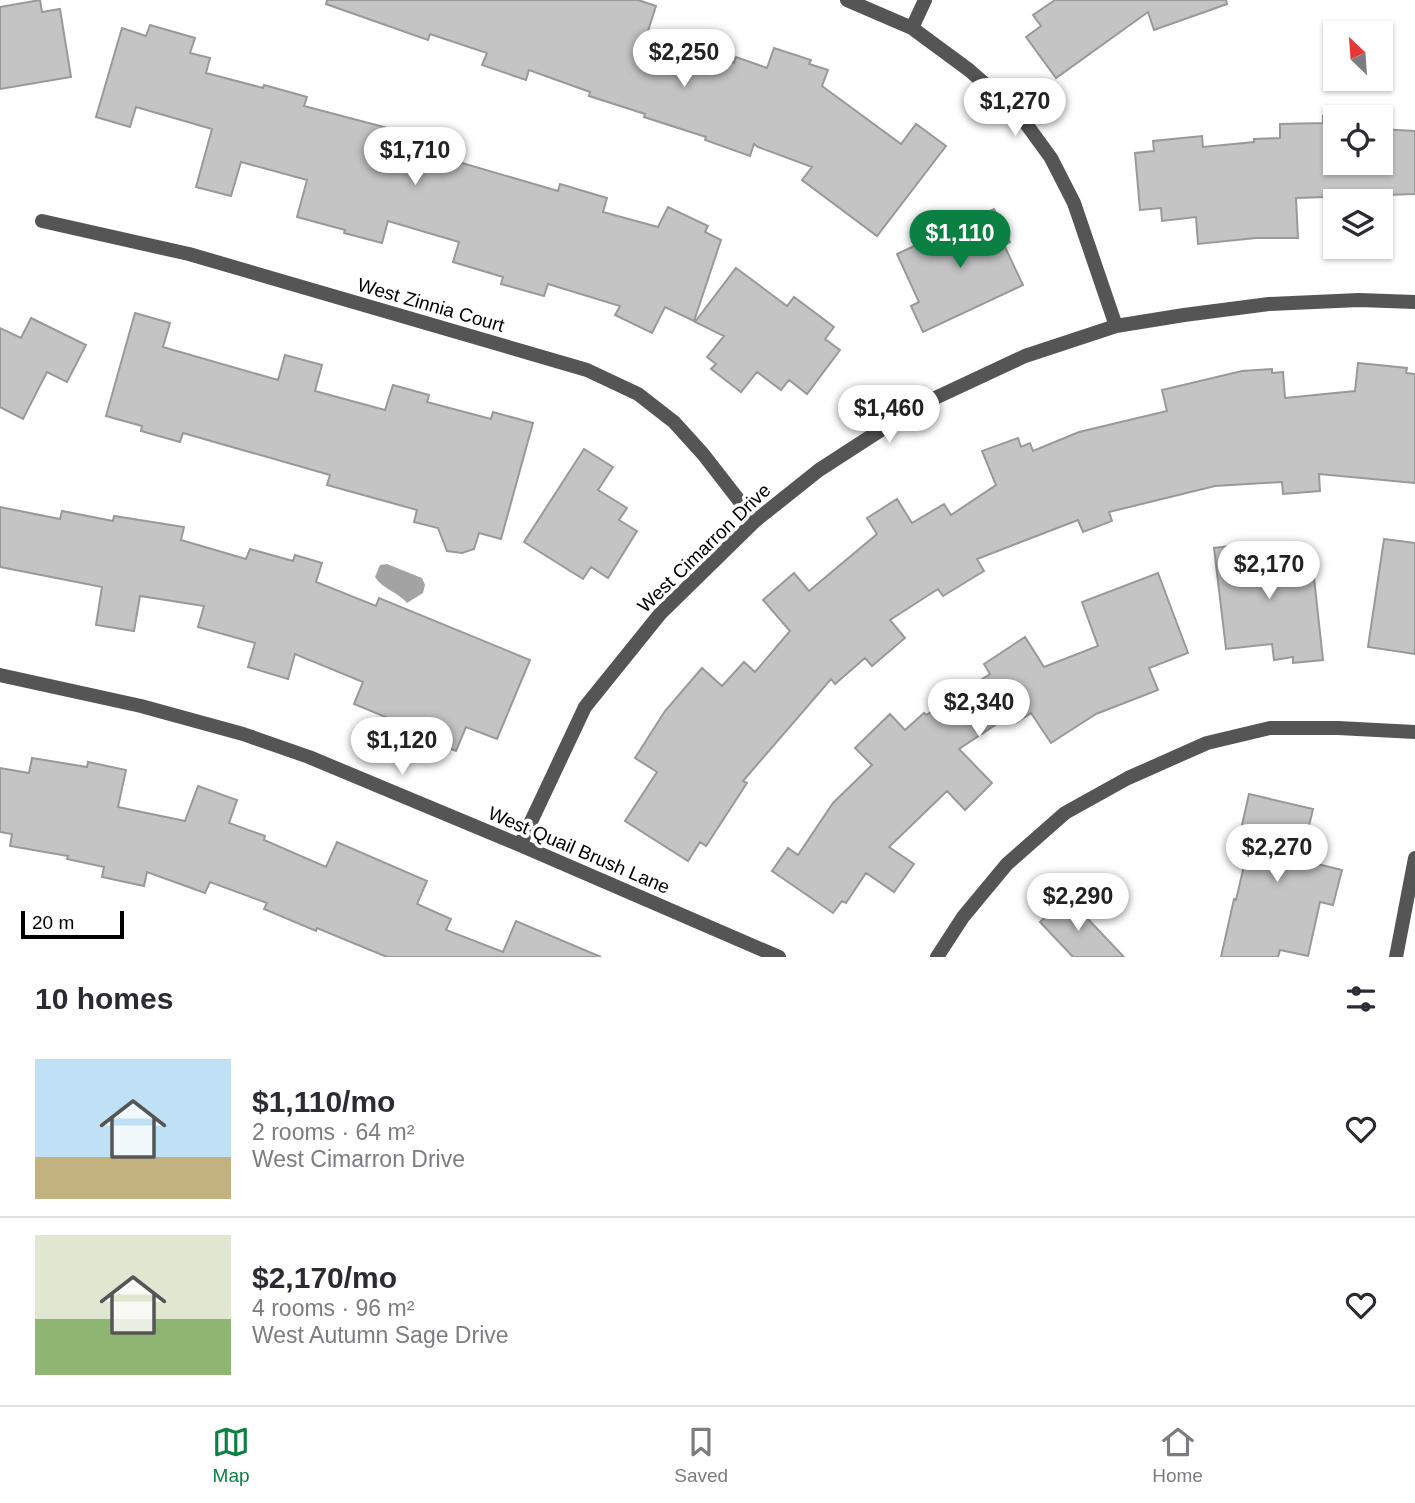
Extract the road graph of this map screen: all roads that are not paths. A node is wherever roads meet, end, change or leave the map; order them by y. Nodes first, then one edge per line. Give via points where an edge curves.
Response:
1 (847, 0) edge
2 (925, 0) edge
3 (912, 29) junction
4 (42, 220) dead end
5 (1415, 302) edge
6 (1116, 327) junction
7 (755, 521) junction
8 (0, 676) edge
9 (1415, 733) edge
10 (520, 845) junction
11 (1415, 858) edge
12 (779, 957) edge
13 (937, 957) edge
14 (1396, 957) edge

1 - 3 street
2 - 3 street
3 - 6 street via 1019,114 1051,158 1074,203
4 - 7 street, West Zinnia Court via 189,254 587,370 638,394 674,422
5 - 6 street, West Cimarron Drive via 1269,304
6 - 7 street, West Cimarron Drive via 1025,356 918,406 819,470
7 - 10 street, West Cimarron Drive via 660,614 585,707
8 - 10 street, West Quail Brush Lane via 141,706 243,734
9 - 13 street via 1270,728 1207,743 1128,778 1065,813 1007,864 963,916
10 - 12 street, West Quail Brush Lane
11 - 14 street

